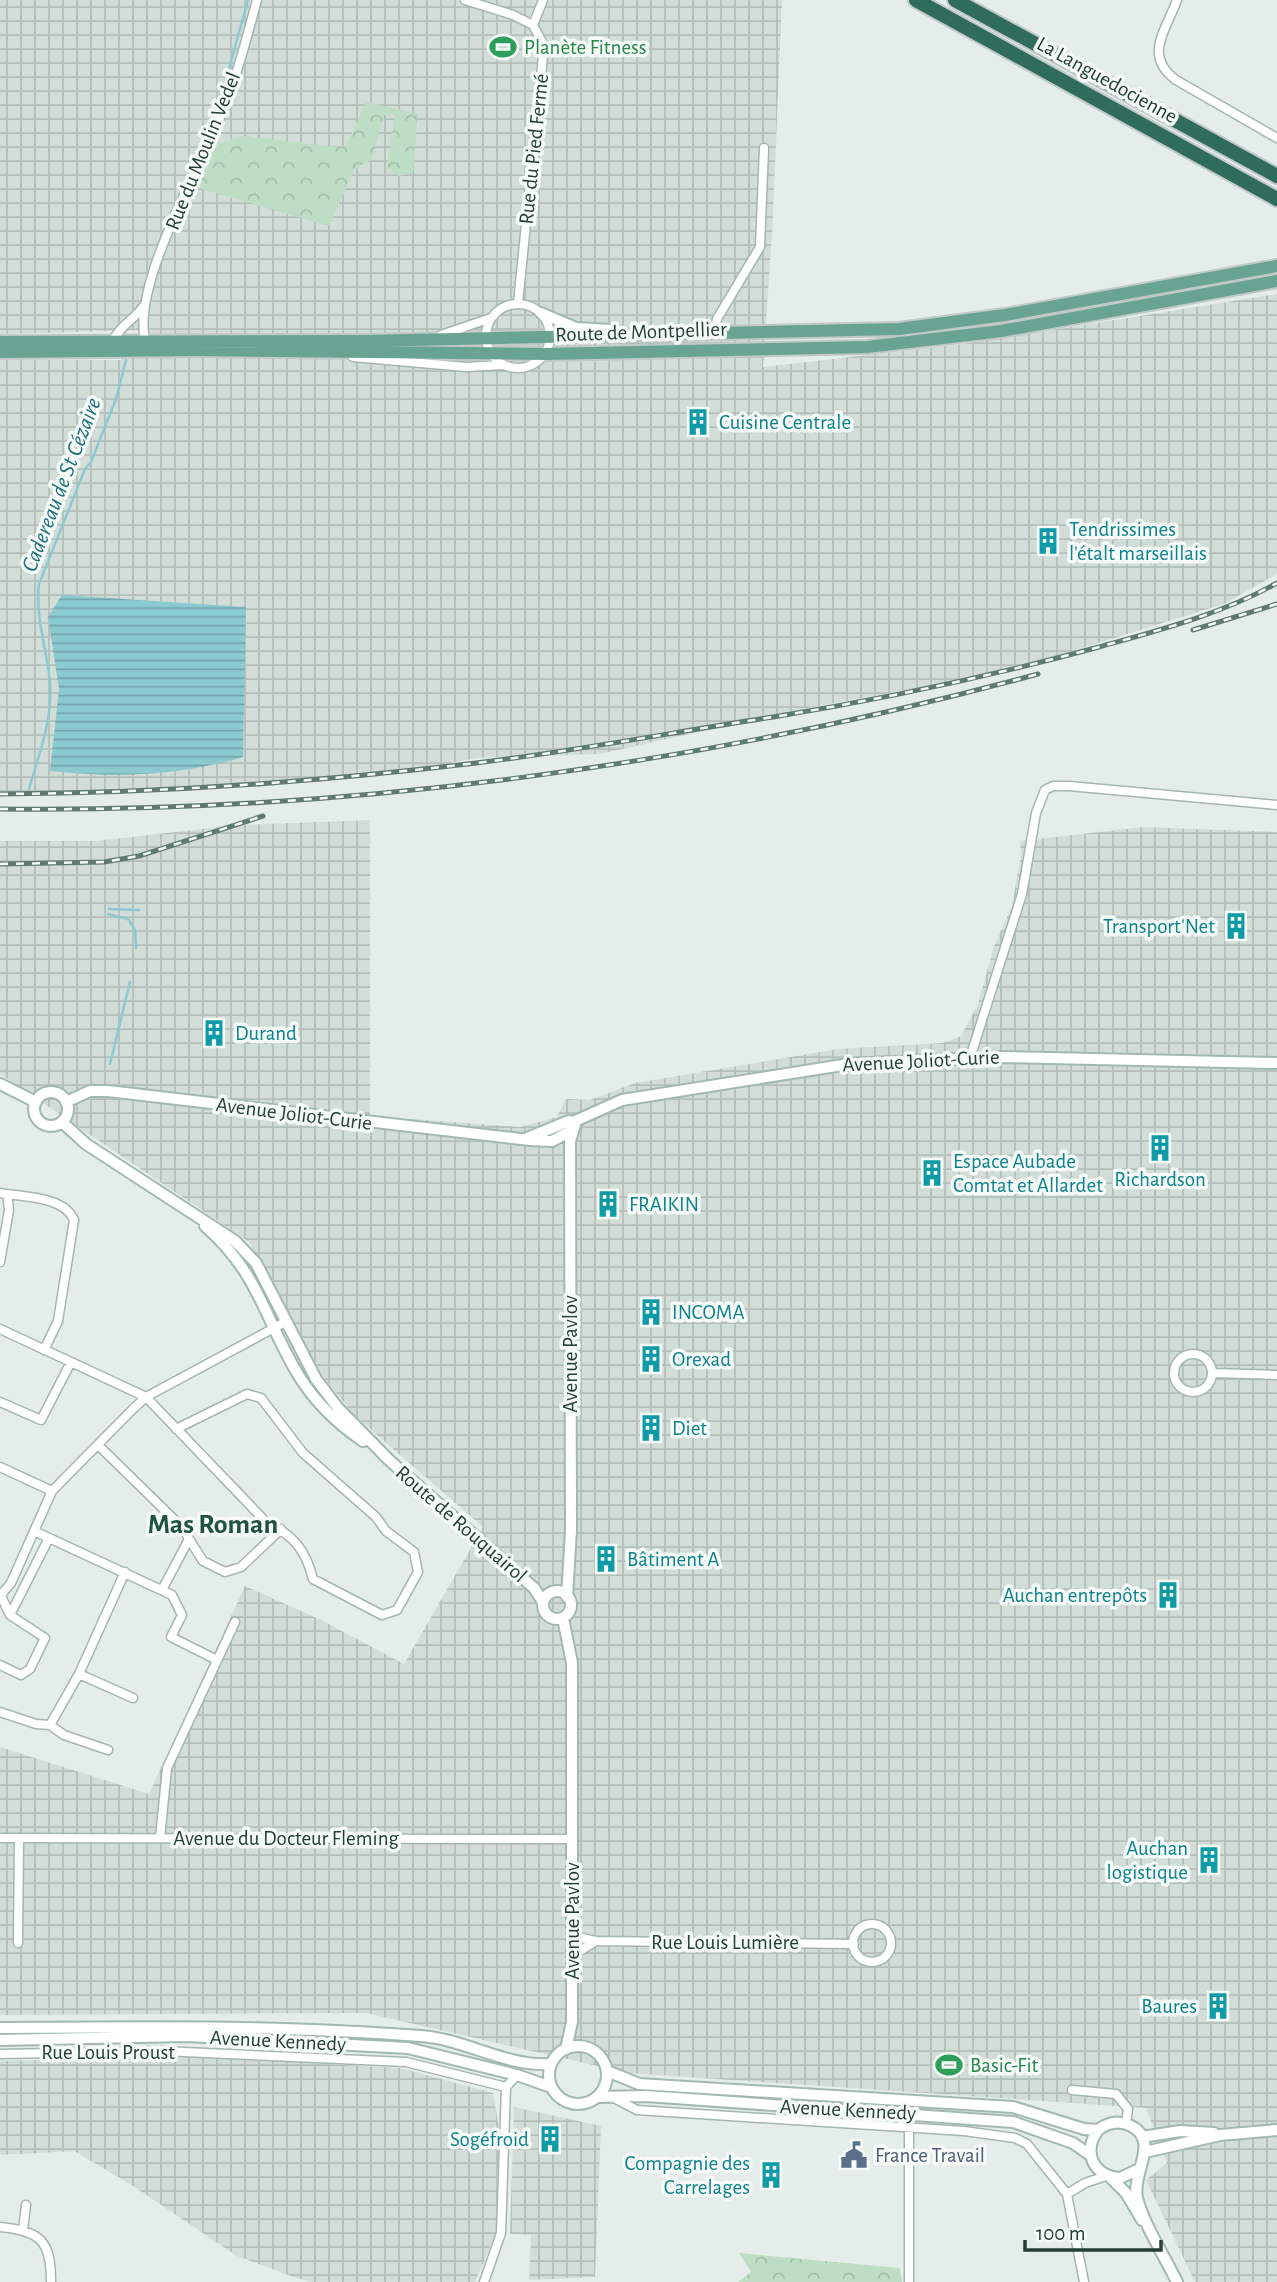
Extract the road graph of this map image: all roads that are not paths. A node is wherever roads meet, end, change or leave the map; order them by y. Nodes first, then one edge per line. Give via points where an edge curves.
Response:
1 (257, 0) edge
2 (465, 0) edge
3 (543, 0) edge
4 (916, 0) edge
5 (955, 0) edge
6 (1177, 0) edge
7 (1184, 0) edge
8 (1174, 11) junction
9 (533, 25) junction
10 (1277, 138) edge
11 (764, 148) dead end
12 (1277, 176) edge
13 (1277, 199) edge
14 (1277, 266) edge
15 (1277, 281) edge
16 (146, 301) junction
17 (518, 303) junction
18 (541, 313) junction
19 (491, 318) junction
20 (684, 335) junction
21 (714, 335) junction
22 (485, 338) junction
23 (551, 338) junction
24 (424, 339) junction
25 (145, 340) junction
26 (113, 341) junction
27 (0, 342) edge
28 (0, 352) edge
29 (308, 352) junction
30 (491, 353) junction
31 (546, 354) junction
32 (504, 365) junction
33 (1277, 805) edge
34 (970, 1058) junction
35 (1277, 1063) edge
36 (0, 1084) edge
37 (36, 1102) junction
38 (66, 1102) junction
39 (62, 1122) junction
40 (568, 1128) junction
41 (4, 1194) edge
42 (190, 1212) junction
43 (0, 1262) edge
44 (287, 1321) junction
45 (275, 1327) junction
46 (0, 1329) edge
47 (44, 1350) junction
48 (71, 1362) junction
49 (1213, 1373) junction
50 (1277, 1375) edge
51 (146, 1396) junction
52 (0, 1402) edge
53 (176, 1429) junction
54 (98, 1445) junction
55 (389, 1460) junction
56 (0, 1467) edge
57 (52, 1490) junction
58 (281, 1529) junction
59 (34, 1531) junction
60 (49, 1538) junction
61 (189, 1539) junction
62 (125, 1572) junction
63 (534, 1588) junction
64 (162, 1590) junction
65 (560, 1594) junction
66 (0, 1596) edge
67 (543, 1602) junction
68 (10, 1615) junction
69 (559, 1618) junction
70 (235, 1622) dead end
71 (217, 1660) junction
72 (0, 1665) edge
73 (79, 1674) junction
74 (132, 1698) dead end
75 (0, 1712) edge
76 (50, 1725) junction
77 (108, 1750) dead end
78 (0, 1838) edge
79 (19, 1838) junction
80 (160, 1838) junction
81 (572, 1839) junction
82 (573, 1936) junction
83 (596, 1941) junction
84 (18, 1943) dead end
85 (854, 1944) junction
86 (573, 1955) junction
87 (572, 2022) junction
88 (0, 2028) edge
89 (0, 2039) edge
90 (585, 2047) junction
91 (565, 2049) junction
92 (0, 2053) edge
93 (551, 2064) junction
94 (607, 2071) junction
95 (517, 2075) junction
96 (506, 2087) junction
97 (551, 2087) junction
98 (1072, 2090) dead end
99 (598, 2097) junction
100 (612, 2097) junction
101 (1126, 2123) junction
102 (909, 2129) junction
103 (1098, 2130) junction
104 (1277, 2130) edge
105 (1220, 2135) junction
106 (1142, 2137) junction
107 (1146, 2152) junction
108 (1091, 2159) junction
109 (1137, 2170) junction
110 (1109, 2177) junction
111 (1085, 2183) junction
112 (1067, 2194) junction
113 (26, 2205) dead end
114 (0, 2227) edge
115 (23, 2230) junction
116 (1153, 2232) junction
117 (51, 2282) edge
118 (484, 2282) edge
119 (909, 2282) edge
120 (1084, 2282) edge
121 (1177, 2282) edge

1 - 16 street, Rue du Moulin Vedel via 225,106 165,242
2 - 9 street
3 - 9 street
4 - 13 highway, La Languedocienne
5 - 12 highway, La Languedocienne
6 - 8 street
7 - 8 street
8 - 10 street via 1158,44 1163,68
9 - 17 street, Rue du Pied Fermé via 544,46
11 - 21 street via 760,247 722,309
14 - 21 main road, Route de Montpellier via 1005,315 899,329
15 - 31 main road, Route de Montpellier via 908,344
16 - 25 street, Rue du Moulin Vedel via 141,323
16 - 26 street, Rue du Moulin Vedel
17 - 18 street
17 - 19 street via 505,306
18 - 20 street via 576,328 668,330
18 - 23 street
19 - 22 street
19 - 24 street
20 - 21 main road, Route de Montpellier
20 - 23 main road, Route de Montpellier
22 - 23 main road, Route de Montpellier
22 - 24 main road, Route de Montpellier
22 - 30 street
23 - 31 street
24 - 25 main road, Route de Montpellier
25 - 26 main road, Route de Montpellier
26 - 27 main road, Route de Montpellier
28 - 29 main road, Route de Montpellier
29 - 30 main road, Route de Montpellier
29 - 32 street via 466,367
30 - 31 main road, Route de Montpellier
30 - 32 street
31 - 32 street via 526,368
33 - 34 street via 1069,786 1045,790 1036,813 1022,894
34 - 35 street, Avenue Joliot-Curie
34 - 40 street, Avenue Joliot-Curie via 849,1063 622,1100
36 - 37 street
37 - 38 street via 51,1093
37 - 39 street via 35,1114 43,1125
38 - 39 street via 68,1112
38 - 40 street, Avenue Joliot-Curie via 90,1091 108,1091 552,1141
39 - 42 street, Route de Rouquairol via 86,1144
40 - 65 street, Avenue Pavlov via 570,1576
41 - 43 street via 9,1210
41 - 47 street via 61,1204 74,1220 58,1321
42 - 44 street, Route de Rouquairol via 235,1241 257,1263
42 - 45 street, Route de Rouquairol via 248,1273
44 - 45 street
44 - 55 street, Route de Rouquairol via 316,1379
45 - 51 street
45 - 55 street, Route de Rouquairol via 298,1375 314,1396
46 - 47 street
47 - 48 street
48 - 51 street
48 - 52 street via 41,1420
49 - 49 street via 1208,1361 1197,1354 1179,1360 1174,1372 1178,1385 1189,1392 1208,1386
49 - 50 street
51 - 53 street
51 - 54 street
53 - 58 street via 267,1522
53 - 58 street via 247,1394 261,1398 303,1453 414,1552 418,1572 397,1610 382,1615 313,1579 307,1555
54 - 57 street
54 - 61 street
55 - 63 street, Route de Rouquairol
56 - 57 street
57 - 59 street
58 - 61 street via 241,1567 225,1572 203,1561
59 - 60 street
59 - 66 street via 11,1583
60 - 62 street
60 - 68 street
61 - 64 street
62 - 64 street
62 - 73 street
63 - 65 street, Route de Rouquairol
63 - 67 street, Route de Rouquairol
64 - 71 street via 172,1595 181,1615 171,1637
65 - 67 street
65 - 69 street, Avenue Pavlov via 570,1607
66 - 68 street
67 - 69 street, Route de Rouquairol via 546,1615
68 - 72 street via 45,1638 30,1669 21,1675
69 - 81 street, Avenue Pavlov via 570,1653
70 - 71 street
71 - 80 street via 167,1768
73 - 74 street
73 - 76 street
75 - 76 street
76 - 77 street
78 - 79 street, Avenue du Docteur Fleming
79 - 80 street, Avenue du Docteur Fleming
79 - 84 street
80 - 81 street, Avenue du Docteur Fleming
81 - 82 street, Avenue Pavlov
82 - 83 street, Rue Louis Lumière
82 - 86 street, Avenue Pavlov
83 - 85 street, Rue Louis Lumière
83 - 86 street
85 - 85 street via 860,1957 873,1962 886,1957 891,1943 887,1931 876,1925 863,1927
86 - 87 street, Avenue Pavlov
87 - 90 street, Avenue Pavlov
87 - 91 street, Avenue Pavlov
88 - 93 street, Avenue Kennedy via 300,2027 426,2036 485,2053
89 - 95 street, Avenue Kennedy via 187,2036 408,2048
90 - 91 street
90 - 94 street via 600,2056
91 - 93 street
92 - 96 street, Rue Louis Proust via 162,2051 406,2062
93 - 97 street
94 - 99 street
94 - 103 street, Avenue Kennedy via 639,2084 1013,2106 1081,2129
95 - 96 street
95 - 97 street, Avenue Kennedy
96 - 118 street via 501,2233
97 - 99 street via 572,2104
98 - 101 street via 1116,2094 1128,2109
99 - 100 street, Avenue Kennedy
100 - 102 street via 637,2110
100 - 108 street, Avenue Kennedy via 1013,2122 1073,2143
101 - 103 street, Avenue Kennedy
101 - 106 street
102 - 112 street via 1015,2138 1027,2144
102 - 119 street
103 - 108 street
104 - 105 street
105 - 106 street via 1180,2131
105 - 107 street
106 - 107 street
107 - 109 street
108 - 110 street, Avenue Kennedy
108 - 111 street
109 - 110 street via 1121,2178
109 - 116 street via 1138,2199
110 - 111 street
110 - 116 street, Avenue Kennedy
111 - 112 street
112 - 120 street
113 - 115 street
114 - 115 street
115 - 117 street via 47,2246
116 - 121 street

